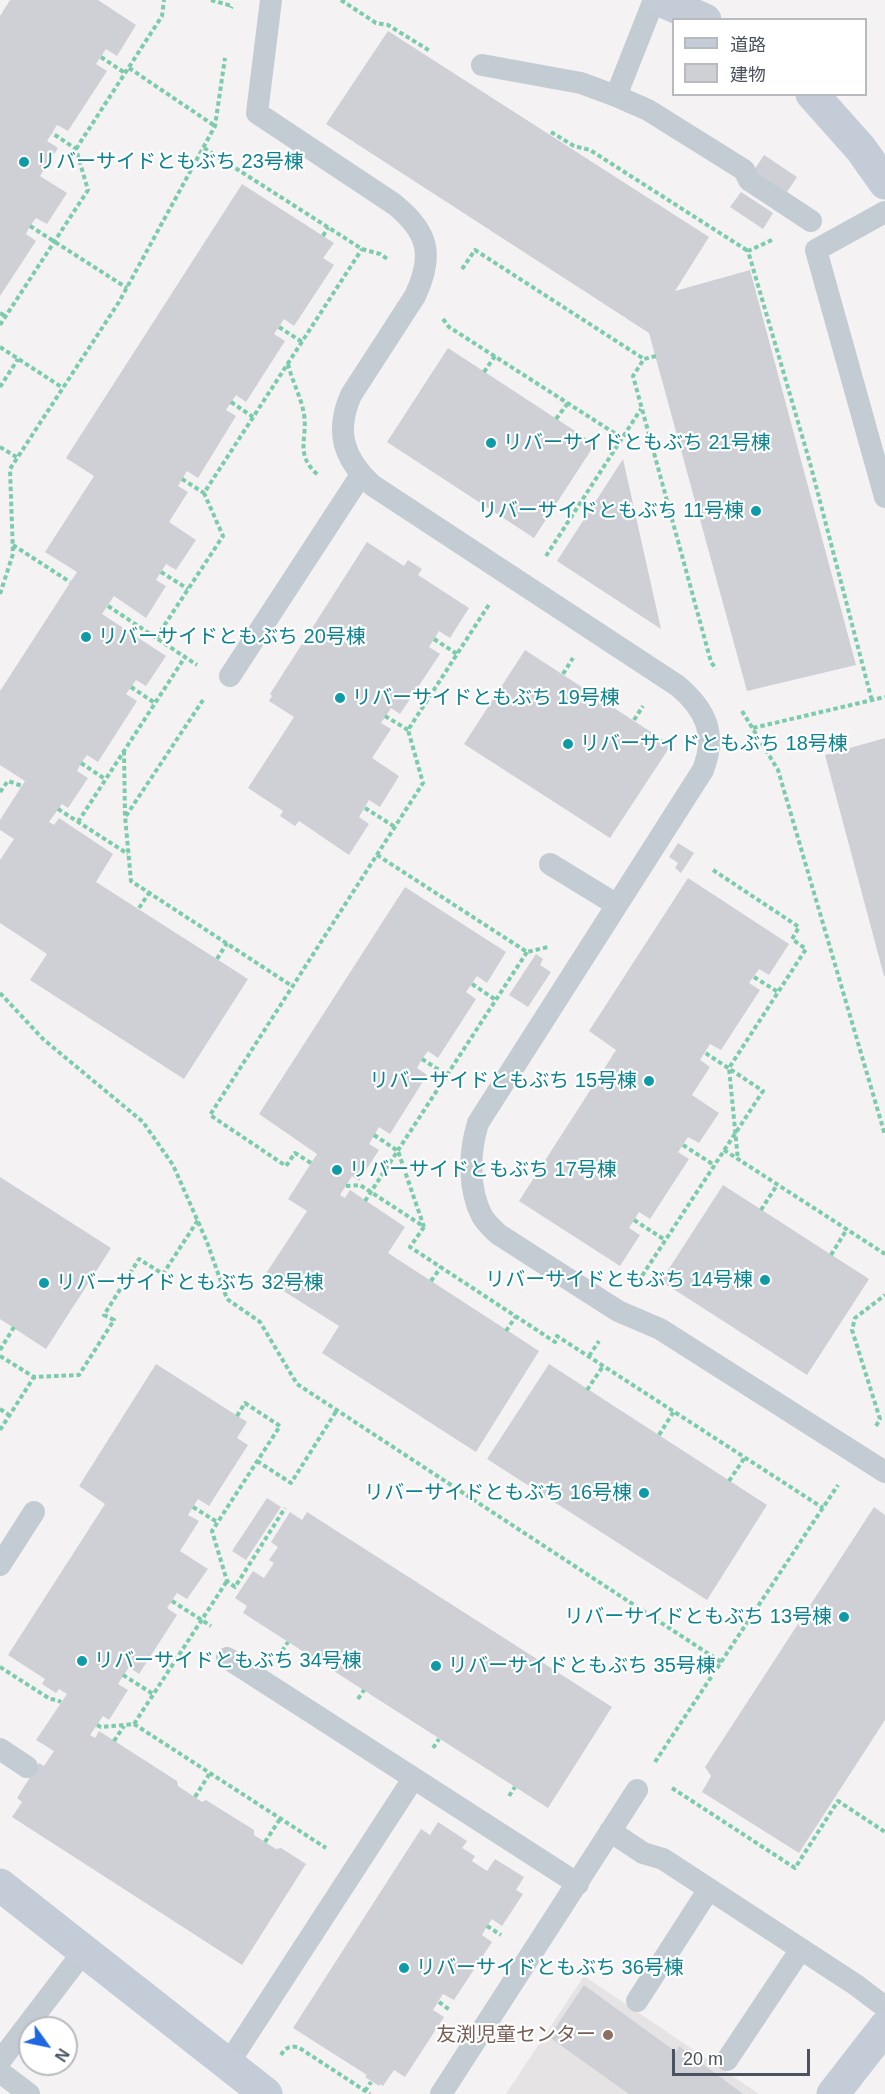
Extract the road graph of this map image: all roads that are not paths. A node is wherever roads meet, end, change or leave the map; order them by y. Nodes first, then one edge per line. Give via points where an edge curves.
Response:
1 (271, 0) edge
2 (654, 0) edge
3 (660, 0) edge
4 (700, 18) edge
5 (482, 65) dead end
6 (616, 96) junction
7 (814, 96) edge
8 (885, 183) edge
9 (885, 212) edge
10 (811, 221) road end
11 (361, 475) junction
12 (885, 497) edge
13 (230, 676) dead end
14 (550, 864) dead end
15 (617, 905) junction
16 (885, 1472) edge
17 (34, 1512) dead end
18 (0, 1565) edge
19 (227, 1658) dead end
20 (0, 1749) edge
21 (27, 1767) dead end
22 (413, 1779) junction
23 (643, 1781) road end
24 (610, 1831) junction
25 (578, 1884) junction
26 (0, 1885) edge
27 (709, 1889) junction
28 (801, 1949) junction
29 (84, 1951) junction
30 (637, 2001) dead end
31 (885, 2007) edge
32 (885, 2026) edge
33 (727, 2060) dead end
34 (0, 2061) edge
35 (228, 2064) junction
36 (0, 2072) edge
37 (29, 2094) edge
38 (266, 2094) edge
39 (441, 2094) edge
40 (833, 2094) edge

1 - 11 lane via 257,113 411,217 421,231 425,248 426,265 415,296 345,409 343,442
2 - 6 lane
3 - 4 street
5 - 6 lane via 581,83
6 - 10 lane via 648,110 744,170 749,180
7 - 8 street
9 - 12 lane via 816,250
11 - 13 lane
11 - 15 lane via 678,686 700,709 709,732 709,755 703,770
14 - 15 lane
15 - 16 lane via 478,1123 471,1164 482,1217 498,1234 618,1311 660,1329
17 - 18 lane
19 - 22 lane
20 - 21 lane
22 - 25 lane
22 - 35 lane
23 - 24 lane
24 - 25 lane
24 - 27 lane
25 - 39 lane
26 - 29 street
27 - 28 lane
27 - 30 lane
28 - 31 lane
28 - 33 lane
29 - 34 lane
29 - 35 street
32 - 40 street
35 - 38 street
36 - 37 lane

